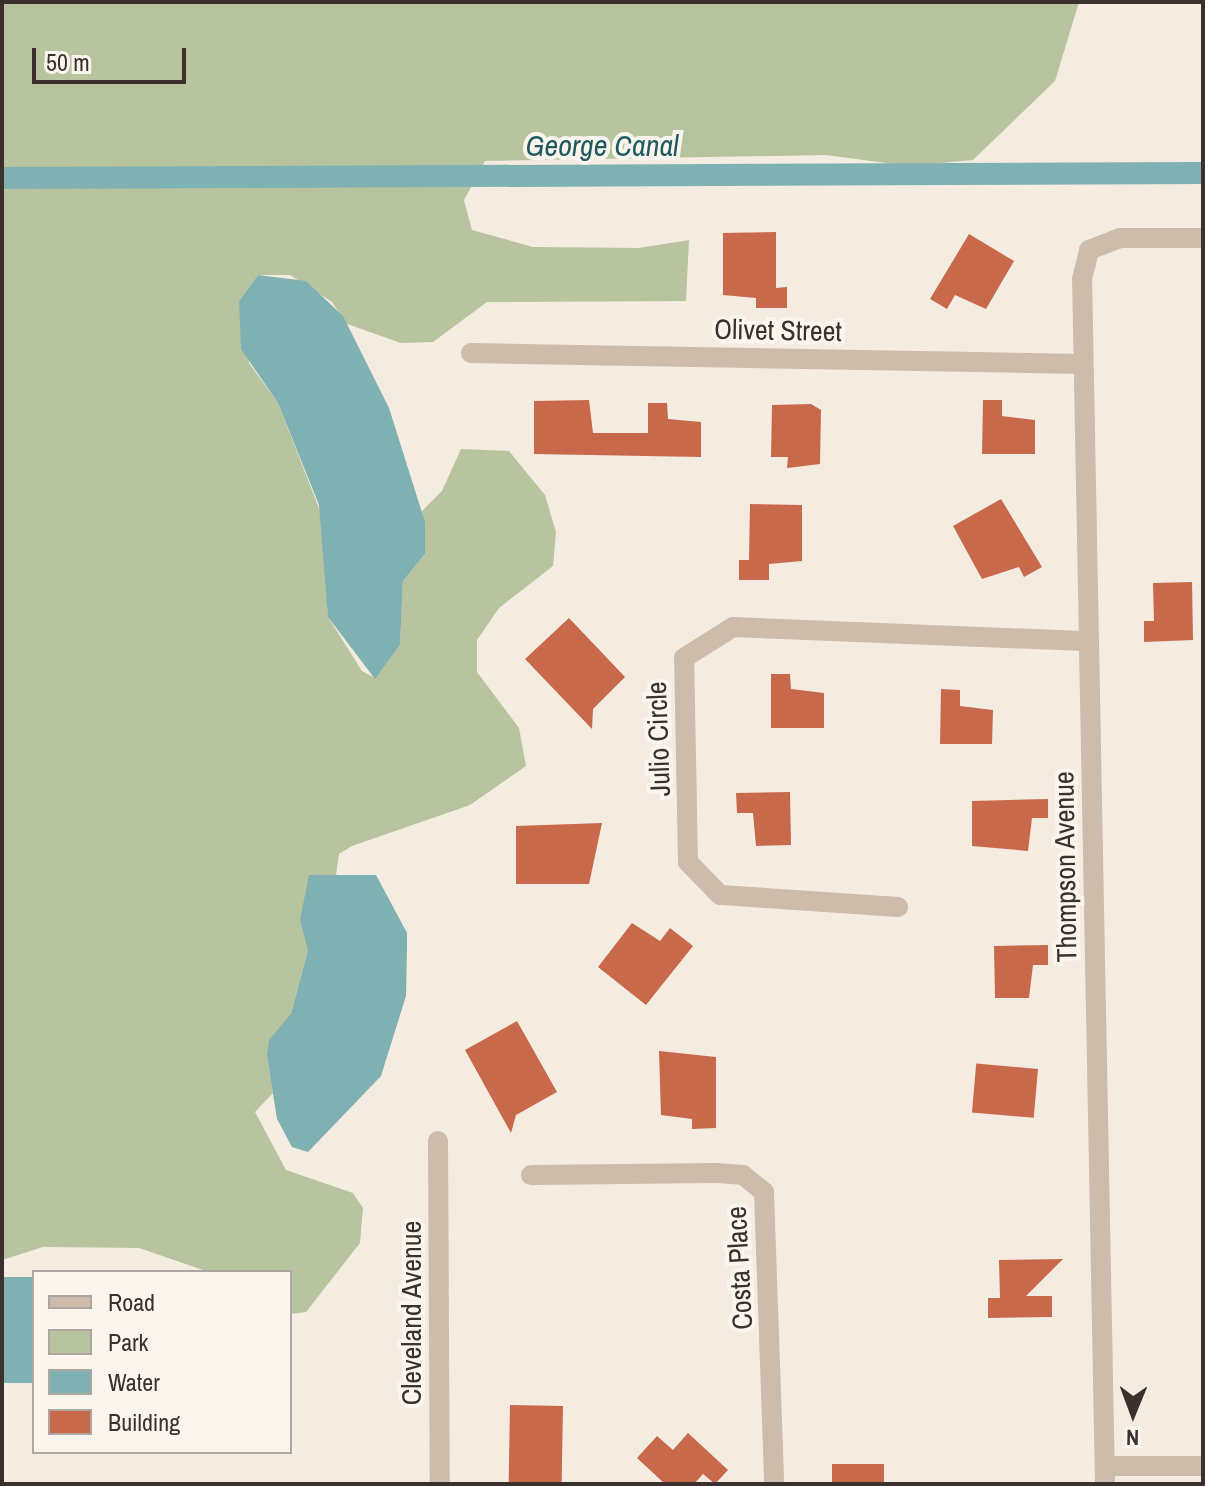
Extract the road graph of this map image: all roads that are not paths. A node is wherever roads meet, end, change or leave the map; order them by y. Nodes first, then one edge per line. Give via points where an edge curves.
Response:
1 (1203, 238) edge
2 (471, 353) dead end
3 (1083, 364) junction
4 (1089, 641) junction
5 (898, 907) dead end
6 (438, 1141) dead end
7 (531, 1175) dead end
8 (1203, 1466) edge
9 (1105, 1475) edge
10 (440, 1484) edge
11 (774, 1484) edge

1 - 3 street, Thompson Avenue via 1120,238 1089,250 1082,279
2 - 3 street, Olivet Street
3 - 4 street, Thompson Avenue
4 - 5 street, Julio Circle via 733,627 684,658 688,862 720,895
4 - 9 street, Thompson Avenue
6 - 10 street, Cleveland Avenue
7 - 11 street, Costa Place via 716,1173 743,1175 764,1192
8 - 9 street

